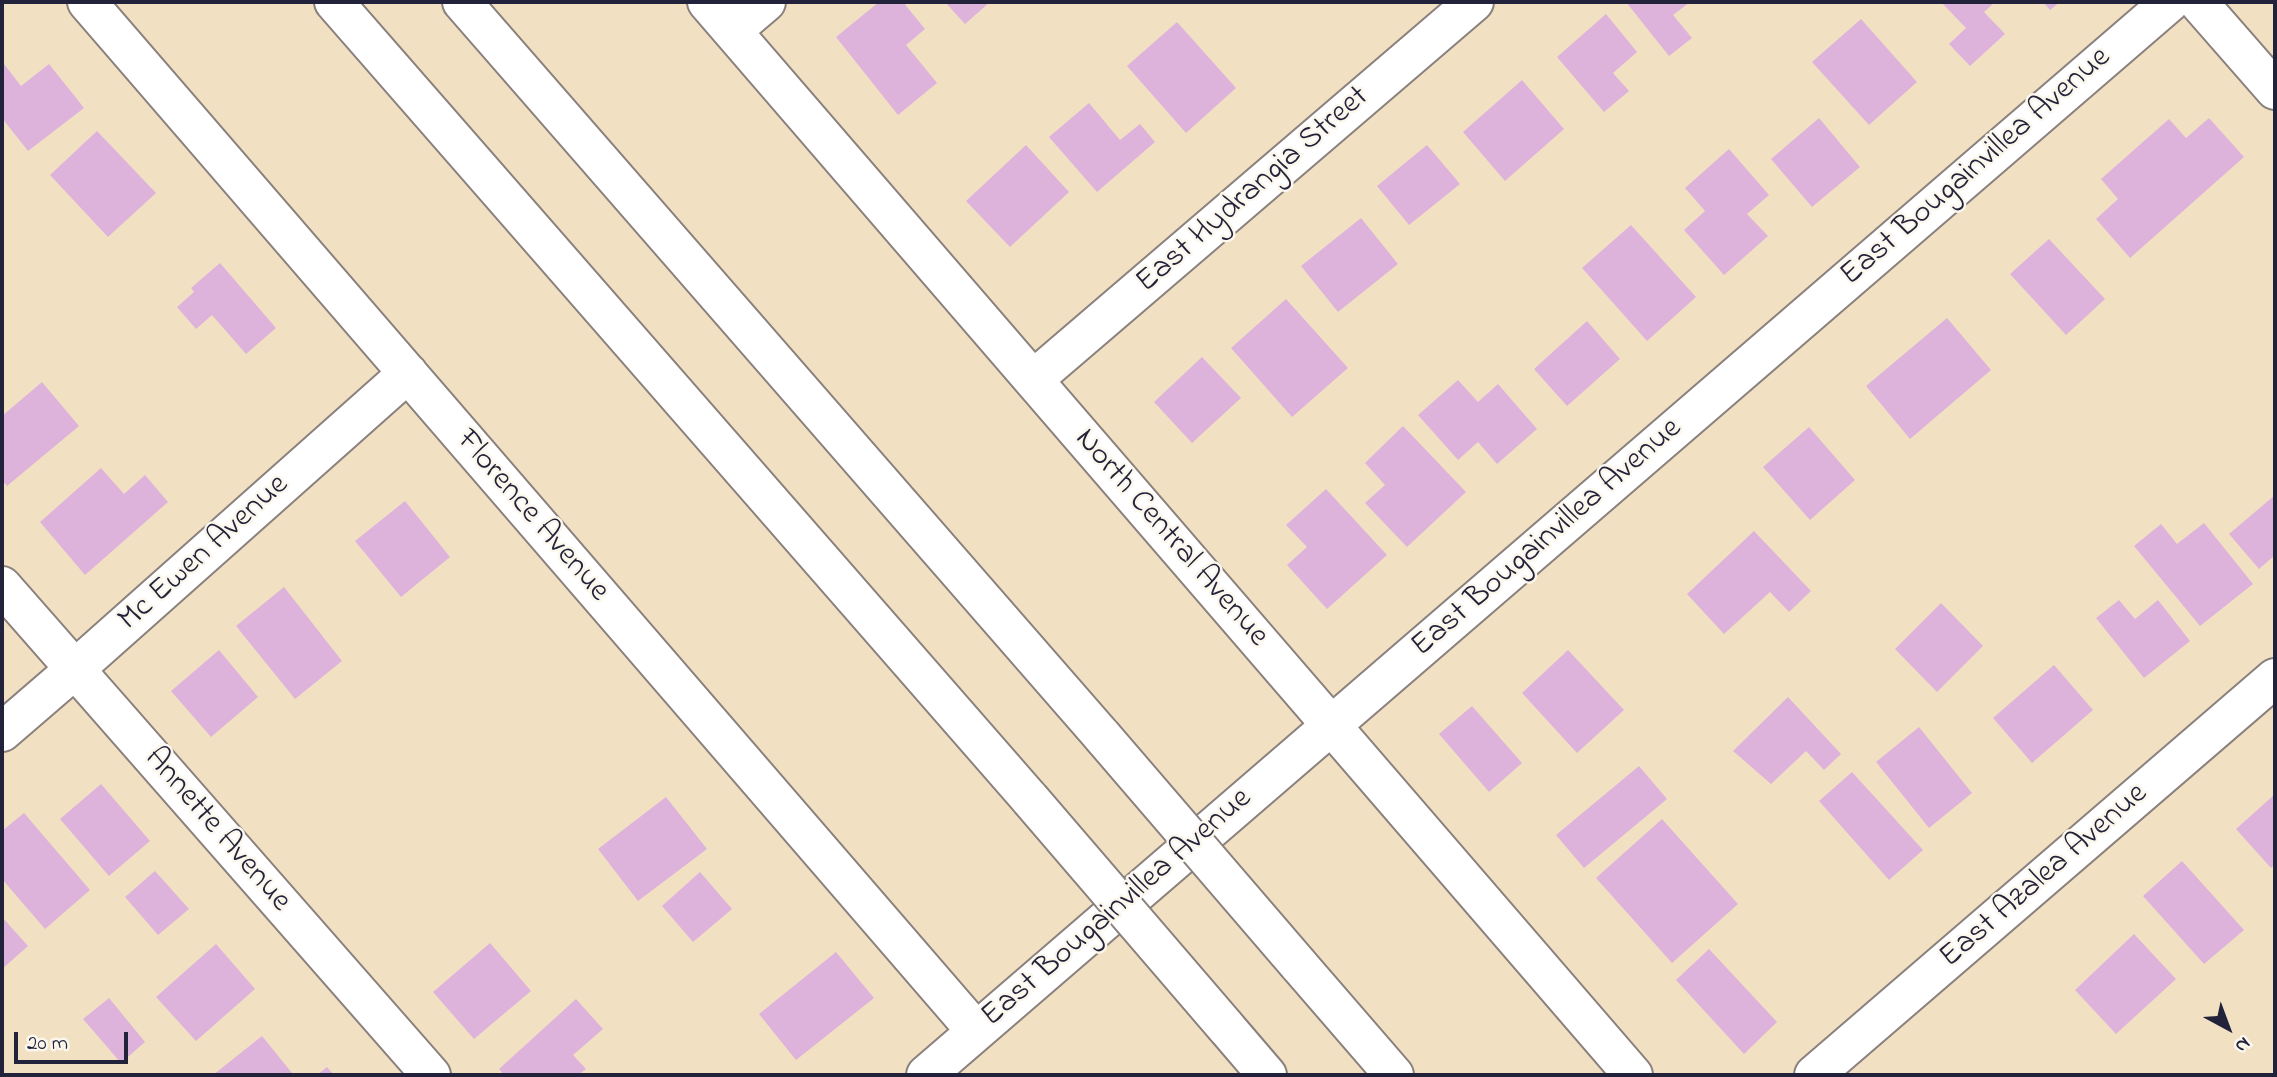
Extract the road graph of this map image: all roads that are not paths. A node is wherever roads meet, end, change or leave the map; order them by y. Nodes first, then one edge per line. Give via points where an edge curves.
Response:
1 (87, 2) edge
2 (334, 2) edge
3 (462, 2) edge
4 (707, 2) edge
5 (766, 2) edge
6 (1474, 2) edge
7 (2169, 2) edge
8 (2198, 2) edge
9 (732, 31) junction
10 (2275, 90) edge
11 (408, 373) junction
12 (1034, 380) junction
13 (2, 586) edge
14 (75, 670) junction
15 (2275, 678) edge
16 (1331, 727) junction
17 (2, 732) edge
18 (976, 1031) junction
19 (431, 1075) edge
20 (926, 1075) edge
21 (1267, 1075) edge
22 (1394, 1075) edge
23 (1633, 1075) edge
24 (1814, 1075) edge

1 - 11 main road, Florence Avenue
2 - 21 main road, bridge
3 - 22 main road, bridge
4 - 9 main road, North Central Avenue
5 - 9 main road
6 - 12 main road, East Hydrangia Street
7 - 16 main road, East Bougainvillea Avenue
8 - 10 main road
9 - 12 main road, North Central Avenue
11 - 14 main road, Mc Ewen Avenue
11 - 18 main road, Florence Avenue
12 - 16 main road, North Central Avenue
13 - 14 main road, Annette Avenue
14 - 17 main road, Mc Ewen Avenue
14 - 19 main road, Annette Avenue
15 - 24 main road, East Azalea Avenue
16 - 18 main road, East Bougainvillea Avenue
16 - 23 main road, North Central Avenue
18 - 20 main road, East Bougainvillea Avenue

